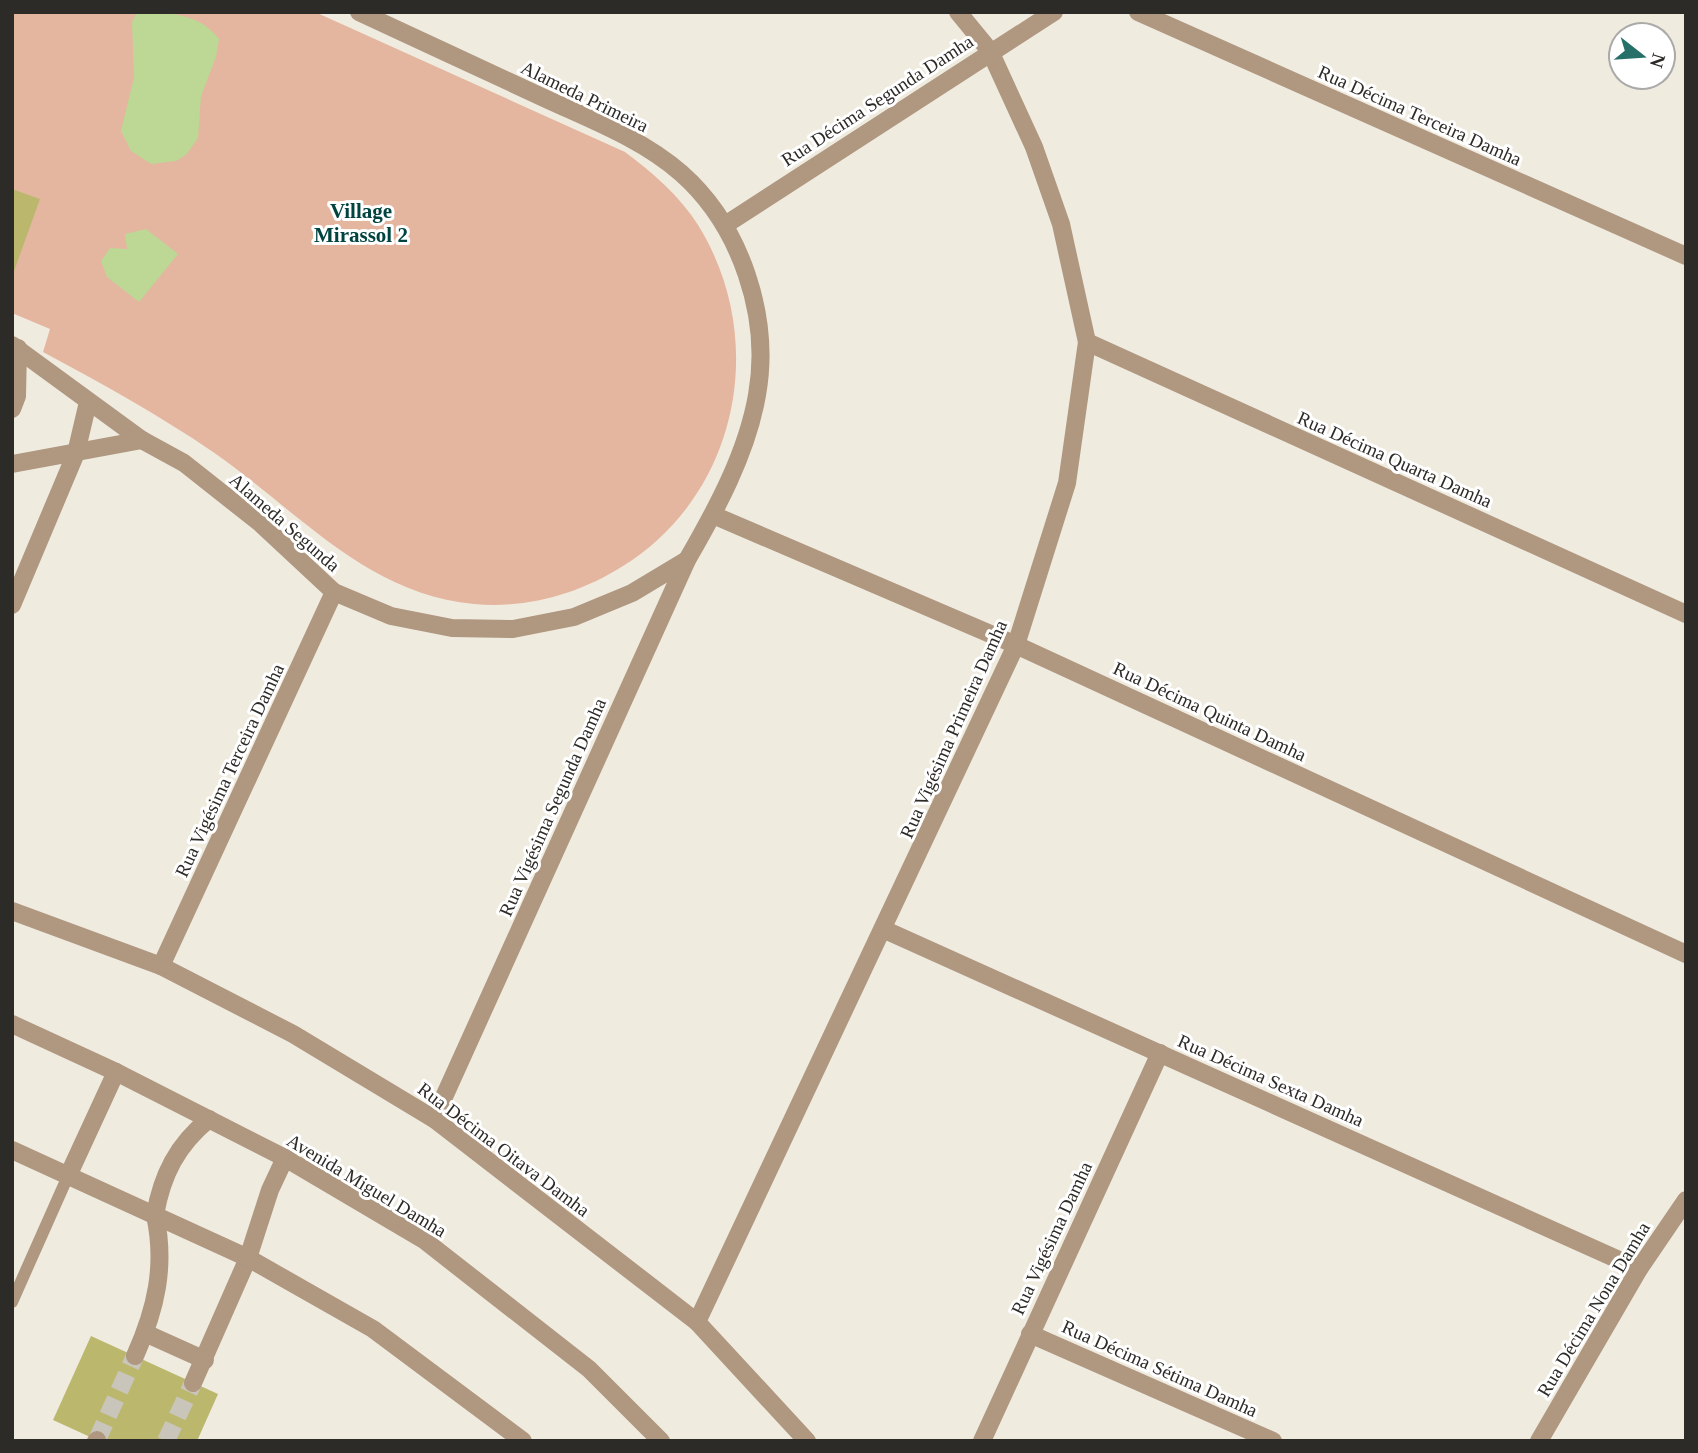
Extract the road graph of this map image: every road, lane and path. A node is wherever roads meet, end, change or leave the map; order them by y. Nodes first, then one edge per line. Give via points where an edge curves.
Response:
1 (359, 12) edge
2 (958, 12) edge
3 (1054, 12) edge
4 (1138, 12) edge
5 (990, 51) junction
6 (725, 225) junction
7 (1686, 256) edge
8 (1087, 342) junction
9 (15, 347) edge
10 (88, 402) junction
11 (12, 409) edge
12 (142, 440) junction
13 (76, 453) junction
14 (12, 464) edge
15 (713, 515) junction
16 (687, 561) junction
17 (334, 592) junction
18 (12, 606) edge
19 (1686, 614) edge
20 (1016, 645) junction
21 (12, 911) edge
22 (885, 930) junction
23 (1686, 954) edge
24 (161, 966) junction
25 (12, 1024) edge
26 (1160, 1053) junction
27 (116, 1072) junction
28 (209, 1119) junction
29 (434, 1119) junction
30 (12, 1150) edge
31 (285, 1158) junction
32 (68, 1176) junction
33 (1686, 1200) edge
34 (155, 1215) junction
35 (248, 1258) junction
36 (1639, 1269) junction
37 (12, 1302) edge
38 (697, 1322) junction
39 (145, 1333) junction
40 (1030, 1335) junction
41 (135, 1356) tunnel mouth
42 (205, 1360) junction
43 (193, 1383) tunnel mouth
44 (523, 1441) edge
45 (661, 1441) edge
46 (807, 1441) edge
47 (982, 1441) edge
48 (1273, 1441) edge
49 (1539, 1441) edge

1 - 6 street, Alameda Primeira via 626,135 682,174
2 - 5 street, Rua Vigésima Primeira Damha
3 - 5 street, Rua Décima Segunda Damha
4 - 7 street, Rua Décima Terceira Damha
5 - 6 street, Rua Décima Segunda Damha
5 - 8 street, Rua Vigésima Primeira Damha via 1034,147 1061,224
6 - 15 street, Alameda Primeira via 749,279 760,336 757,395 741,451
8 - 19 street, Rua Décima Quarta Damha
8 - 20 street, Rua Vigésima Primeira Damha via 1067,482
9 - 10 street, Alameda Segunda
9 - 11 street via 17,396
10 - 12 street, Alameda Segunda
10 - 13 street
12 - 13 street
12 - 17 street, Alameda Segunda via 184,463 260,523
13 - 14 street
13 - 18 street
15 - 16 street, Rua Vigésima Segunda Damha
15 - 20 street, Rua Décima Quinta Damha
16 - 17 street, Alameda Segunda via 632,593 574,617 513,629 452,628 391,616
16 - 29 street, Rua Vigésima Segunda Damha
17 - 24 street, Rua Vigésima Terceira Damha
20 - 22 street, Rua Vigésima Primeira Damha
20 - 23 street, Rua Décima Quinta Damha
21 - 24 street, Rua Décima Oitava Damha
22 - 26 street, Rua Décima Sexta Damha
22 - 38 street, Rua Vigésima Primeira Damha
24 - 29 street, Rua Décima Oitava Damha via 293,1034
25 - 27 street, Avenida Miguel Damha
26 - 36 street, Rua Décima Sexta Damha
26 - 40 street, Rua Vigésima Damha
27 - 28 street, Avenida Miguel Damha
27 - 32 street
28 - 31 street, Avenida Miguel Damha
28 - 34 street via 175,1156
29 - 38 street, Rua Décima Oitava Damha
30 - 32 street
31 - 35 street
31 - 45 street, Avenida Miguel Damha via 424,1240 589,1369
32 - 34 street
32 - 37 lane
33 - 36 street, Rua Décima Nona Damha
34 - 35 street
34 - 39 street via 161,1268
35 - 42 street
35 - 44 street via 373,1329
36 - 49 street, Rua Décima Nona Damha
38 - 46 street, Rua Décima Oitava Damha
39 - 41 street
39 - 42 street
40 - 47 street, Rua Vigésima Damha
40 - 48 street, Rua Décima Sétima Damha
42 - 43 street

